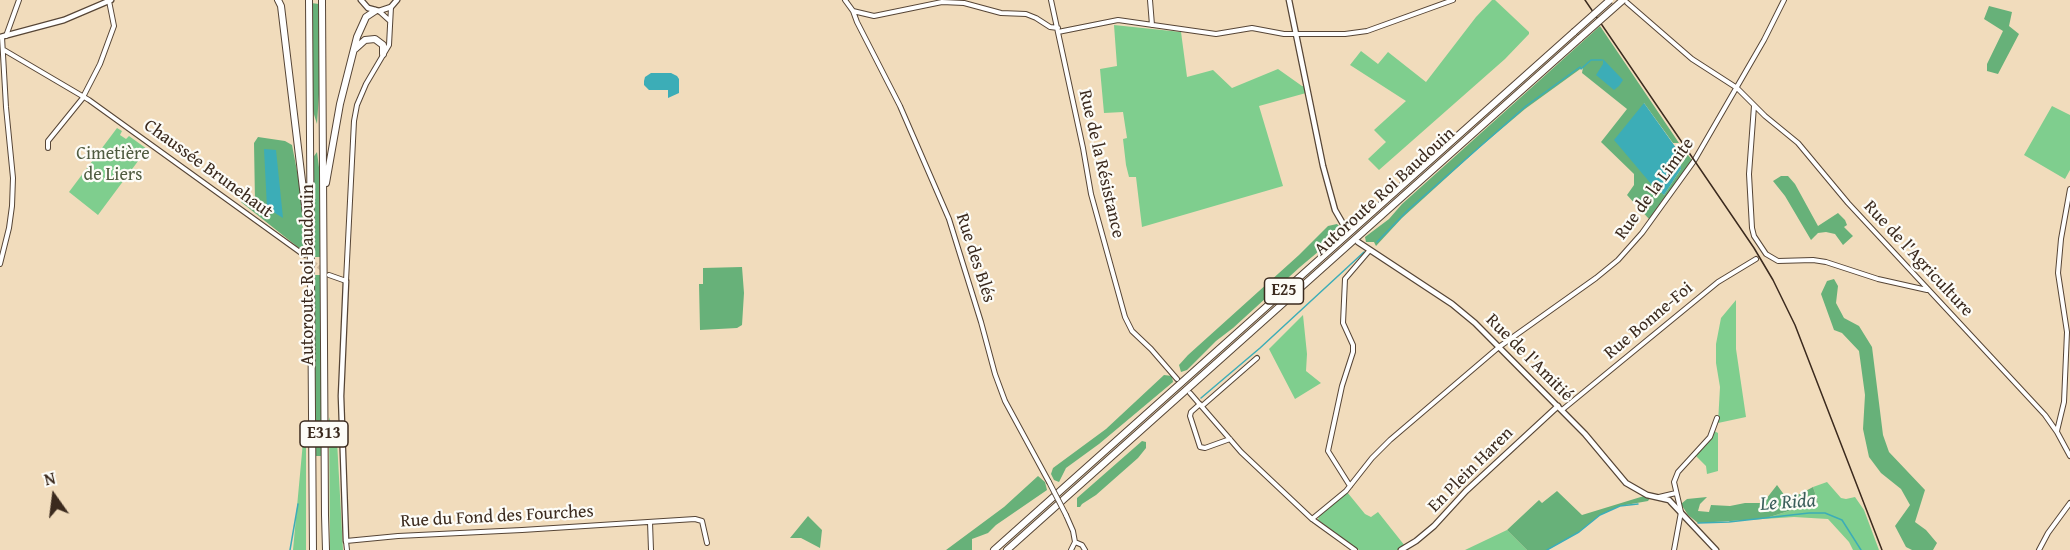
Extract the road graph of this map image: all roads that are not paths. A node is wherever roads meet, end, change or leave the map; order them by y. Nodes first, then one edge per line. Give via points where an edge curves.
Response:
1 (20, 0) edge
2 (361, 0) edge
3 (398, 0) edge
4 (845, 0) edge
5 (1051, 0) edge
6 (1150, 0) edge
7 (1289, 0) edge
8 (1453, 0) edge
9 (1610, 0) edge
10 (1623, 0) edge
11 (1784, 0) edge
12 (110, 1) edge
13 (281, 2) edge
14 (309, 2) edge
15 (322, 2) edge
16 (391, 7) junction
17 (377, 11) junction
18 (853, 11) junction
19 (390, 22) junction
20 (1152, 25) junction
21 (1058, 30) junction
22 (1297, 34) junction
23 (3, 37) edge
24 (4, 50) junction
25 (353, 52) junction
26 (383, 54) junction
27 (1737, 88) junction
28 (83, 96) junction
29 (1754, 106) junction
30 (48, 148) dead end
31 (2070, 189) edge
32 (323, 192) junction
33 (1346, 229) dead end
34 (310, 230) junction
35 (1358, 242) dead end
36 (1369, 251) junction
37 (304, 255) tunnel mouth
38 (1756, 259) dead end
39 (0, 264) edge
40 (329, 275) tunnel mouth
41 (346, 281) junction
42 (1927, 290) junction
43 (1499, 347) junction
44 (1257, 358) dead end
45 (1178, 379) dead end
46 (1190, 393) dead end
47 (1201, 405) junction
48 (1560, 408) junction
49 (1716, 418) dead end
50 (2057, 432) junction
51 (1230, 439) junction
52 (2070, 456) edge
53 (1350, 486) junction
54 (1676, 493) junction
55 (1658, 497) junction
56 (2070, 503) edge
57 (1681, 512) junction
58 (1312, 519) junction
59 (650, 522) junction
60 (346, 541) junction
61 (1075, 542) junction
62 (707, 543) dead end
63 (313, 550) edge
64 (326, 550) edge
65 (347, 550) edge
66 (651, 550) edge
67 (994, 550) edge
68 (1007, 550) edge
69 (1071, 550) edge
70 (1085, 550) edge
71 (1355, 550) edge
72 (1401, 550) edge
73 (1674, 550) edge
74 (1716, 550) edge
75 (2039, 550) edge

1 - 23 street
2 - 17 street
3 - 16 street
4 - 18 street, Rue des Blés
5 - 21 street, Rue de la Résistance
6 - 20 street
7 - 22 street
8 - 22 street via 1360,33
9 - 67 highway, Autoroute Roi Baudouin / E25, bridge
10 - 27 street, Rue de l'Agriculture via 1692,58
10 - 68 highway, Autoroute Roi Baudouin / E25, bridge
11 - 27 street, Rue de la Limite
12 - 23 street via 64,20
12 - 28 street via 114,26
13 - 34 highway
14 - 34 highway, Autoroute Roi Baudouin / E313
15 - 32 highway, Autoroute Roi Baudouin / E313
16 - 17 street
16 - 19 street
17 - 19 street
17 - 25 highway via 364,19
18 - 21 street via 885,16 951,2 1026,14
18 - 61 street, Rue des Blés, bridge via 949,219 1005,401 1066,515
19 - 26 street via 390,42
20 - 21 street via 1114,21
20 - 22 street via 1216,34 1252,28
21 - 45 street, Rue de la Résistance via 1093,200 1125,317 1132,332
22 - 33 street via 1323,166 1335,210
23 - 24 street
24 - 28 street, Chaussée Brunehaut
24 - 39 street via 13,178 9,228
25 - 26 highway via 362,41 373,38 382,43
25 - 32 highway
26 - 41 street via 371,72 355,113
27 - 29 street, Rue de l'Agriculture
27 - 43 street, Rue de la Limite via 1696,159 1620,258
28 - 30 street via 48,141
28 - 37 street, Chaussée Brunehaut
29 - 42 street, Rue de l'Agriculture via 1798,143
29 - 42 street via 1749,168 1752,228 1766,254 1778,261 1826,262
31 - 50 street via 2058,273 2067,332 2064,402
32 - 64 highway, Autoroute Roi Baudouin / E313
34 - 63 highway, Autoroute Roi Baudouin / E313
35 - 36 street, Rue de l'Amitié
36 - 43 street, Rue de l'Amitié via 1462,312
36 - 53 street via 1345,279 1343,323 1353,352 1328,451
38 - 48 street, Rue Bonne-Foi via 1710,289
40 - 41 street
41 - 60 street via 340,396
42 - 50 street, Rue de l'Agriculture via 2032,400
43 - 48 street, Rue de l'Amitié
43 - 53 street, Rue de la Limite via 1383,446
44 - 47 street
46 - 47 street
47 - 51 street
47 - 51 street via 1190,416 1200,447
48 - 55 street, Rue de l'Amitié via 1626,483
48 - 72 street, En Plein Haren via 1466,490 1434,526
49 - 54 street via 1710,437 1678,472 1674,482
50 - 52 street, Rue de l'Agriculture
51 - 58 street
53 - 58 street, Rue de la Limite
54 - 55 street
54 - 57 street
55 - 57 street, Rue de l'Amitié via 1669,500
56 - 75 street
57 - 73 street
57 - 74 street
58 - 71 street
59 - 60 street, Rue du Fond des Fourches
59 - 62 street, Rue du Fond des Fourches via 702,521
59 - 66 street
60 - 65 street
61 - 69 street
61 - 70 street

